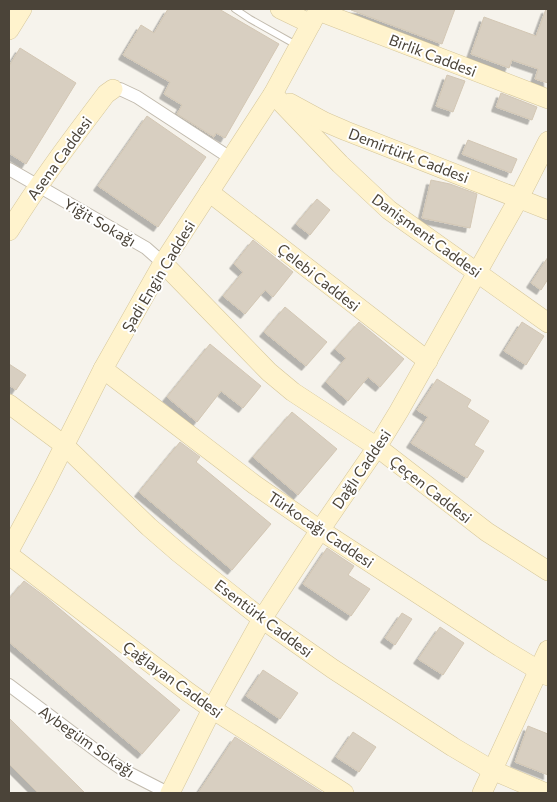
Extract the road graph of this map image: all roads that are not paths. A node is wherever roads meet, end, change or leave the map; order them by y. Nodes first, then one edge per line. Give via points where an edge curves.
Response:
1 (22, 9) edge
2 (235, 9) edge
3 (280, 9) edge
4 (316, 15) edge
5 (9, 30) edge
6 (299, 47) junction
7 (113, 89) joint
8 (273, 94) junction
9 (548, 100) edge
10 (548, 141) edge
11 (232, 159) junction
12 (9, 169) edge
13 (38, 186) junction
14 (209, 192) junction
15 (519, 198) junction
16 (548, 210) edge
17 (9, 231) edge
18 (163, 263) junction
19 (478, 272) junction
20 (548, 323) edge
21 (428, 361) junction
22 (103, 369) junction
23 (9, 404) edge
24 (64, 445) junction
25 (377, 447) junction
26 (320, 530) junction
27 (9, 553) edge
28 (548, 572) edge
29 (262, 619) junction
30 (548, 650) edge
31 (543, 673) edge
32 (9, 685) edge
33 (212, 709) junction
34 (492, 770) junction
35 (169, 793) edge
36 (344, 793) edge
37 (482, 793) edge
38 (546, 793) edge

1 - 5 street
2 - 6 lane
3 - 4 street, Birlik Caddesi
4 - 6 street, Şadi Engin Caddesi
4 - 9 street, Birlik Caddesi
6 - 8 street, Şadi Engin Caddesi
7 - 11 street via 137,97
7 - 13 street, Asena Caddesi via 101,100
8 - 11 street, Şadi Engin Caddesi
8 - 15 street, Demirtürk Caddesi via 346,131
8 - 19 street, Danişment Caddesi via 340,164 390,210
10 - 15 street, Dağlı Caddesi
11 - 14 street, Şadi Engin Caddesi
12 - 13 street, Yiğit Sokağı
13 - 17 street, Asena Caddesi
13 - 18 street, Yiğit Sokağı via 146,248
14 - 18 street, Şadi Engin Caddesi
14 - 21 street, Çelebi Caddesi
15 - 16 street, Demirtürk Caddesi
15 - 19 street, Dağlı Caddesi
18 - 22 street, Şadi Engin Caddesi
18 - 25 street, Çeçen Caddesi via 269,372 311,405
19 - 20 street, Danişment Caddesi
19 - 21 street, Dağlı Caddesi
21 - 25 street, Dağlı Caddesi
22 - 24 street, Şadi Engin Caddesi
22 - 26 street, Türkocağı Caddesi via 255,485
23 - 24 street, Esentürk Caddesi
24 - 27 street, Şadi Engin Caddesi
24 - 29 street, Esentürk Caddesi via 149,527
25 - 26 street, Dağlı Caddesi
25 - 28 street, Çeçen Caddesi via 486,532
26 - 29 street, Dağlı Caddesi
26 - 31 street, Türkocağı Caddesi
27 - 33 street, Çağlayan Caddesi
29 - 33 street, Dağlı Caddesi
29 - 34 street, Esentürk Caddesi via 404,716
30 - 31 street
31 - 34 street
32 - 35 street, Aybegüm Sokağı via 125,771
33 - 35 street, Dağlı Caddesi
33 - 36 street, Çağlayan Caddesi
34 - 37 street
34 - 38 street, Esentürk Caddesi

